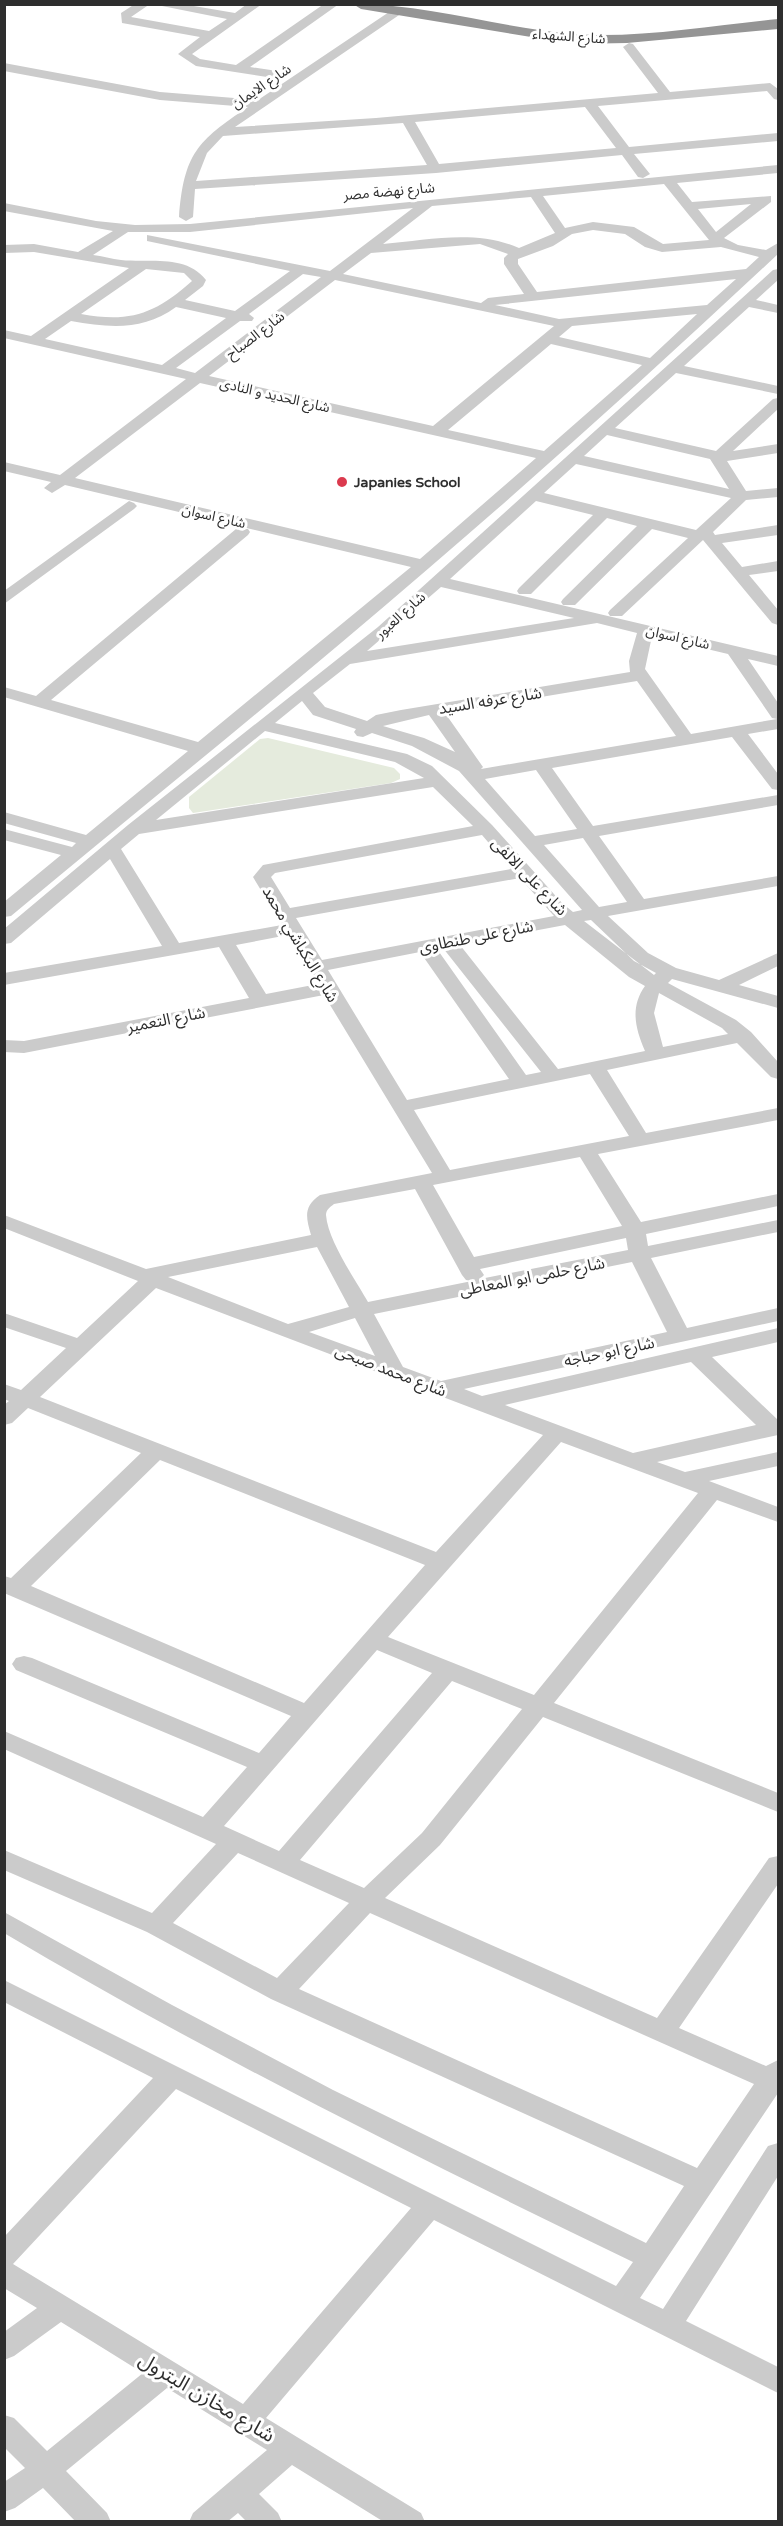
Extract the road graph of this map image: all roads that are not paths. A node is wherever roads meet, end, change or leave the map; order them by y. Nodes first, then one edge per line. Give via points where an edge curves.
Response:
1 (144, 4) edge
2 (158, 4) edge
3 (221, 4) edge
4 (333, 4) edge
5 (361, 4) edge
6 (252, 7) edge
7 (407, 8) edge
8 (236, 17) junction
9 (778, 17) edge
10 (778, 24) edge
11 (645, 32) junction
12 (209, 35) junction
13 (629, 47) dead end
14 (4, 68) edge
15 (238, 69) junction
16 (280, 75) dead end
17 (666, 95) junction
18 (778, 96) edge
19 (588, 102) junction
20 (262, 104) junction
21 (407, 119) junction
22 (219, 132) junction
23 (778, 137) edge
24 (626, 151) junction
25 (778, 162) edge
26 (436, 168) junction
27 (778, 169) edge
28 (744, 173) junction
29 (643, 174) junction
30 (668, 180) junction
31 (188, 184) junction
32 (535, 193) junction
33 (4, 199) edge
34 (772, 200) edge
35 (428, 203) junction
36 (688, 206) junction
37 (4, 207) edge
38 (186, 217) junction
39 (229, 223) junction
40 (96, 225) junction
41 (121, 232) junction
42 (562, 234) junction
43 (719, 241) junction
44 (194, 247) junction
45 (4, 249) edge
46 (369, 249) junction
47 (774, 251) edge
48 (518, 253) junction
49 (79, 257) junction
50 (144, 264) junction
51 (168, 265) junction
52 (301, 269) junction
53 (749, 273) junction
54 (778, 273) edge
55 (334, 276) junction
56 (679, 281) junction
57 (533, 297) junction
58 (174, 302) junction
59 (746, 302) junction
60 (470, 304) junction
61 (778, 309) edge
62 (705, 310) junction
63 (69, 316) junction
64 (239, 316) junction
65 (272, 323) junction
66 (567, 324) junction
67 (8, 337) edge
68 (548, 339) junction
69 (34, 340) junction
70 (654, 363) junction
71 (674, 368) junction
72 (165, 370) junction
73 (199, 378) junction
74 (778, 390) edge
75 (778, 402) edge
76 (437, 431) junction
77 (570, 435) junction
78 (597, 435) junction
79 (778, 449) edge
80 (545, 456) junction
81 (717, 457) junction
82 (571, 458) junction
83 (4, 466) edge
84 (4, 477) edge
85 (57, 484) junction
86 (778, 493) edge
87 (532, 495) junction
88 (742, 496) junction
89 (129, 506) junction
90 (604, 512) junction
91 (649, 523) junction
92 (778, 530) edge
93 (242, 532) junction
94 (704, 536) junction
95 (778, 566) edge
96 (418, 569) junction
97 (738, 572) junction
98 (443, 577) junction
99 (525, 591) junction
100 (4, 599) edge
101 (569, 602) junction
102 (775, 612) edge
103 (616, 613) junction
104 (600, 618) junction
105 (354, 622) junction
106 (384, 630) junction
107 (646, 630) junction
108 (733, 650) junction
109 (778, 651) edge
110 (315, 653) junction
111 (778, 661) edge
112 (343, 662) junction
113 (640, 675) junction
114 (4, 692) edge
115 (303, 692) junction
116 (39, 702) junction
117 (434, 710) junction
118 (778, 714) edge
119 (778, 724) edge
120 (262, 725) junction
121 (367, 728) junction
122 (736, 731) junction
123 (687, 740) junction
124 (351, 746) junction
125 (202, 749) junction
126 (541, 765) junction
127 (476, 775) junction
128 (438, 781) junction
129 (778, 785) edge
130 (778, 800) edge
131 (4, 818) edge
132 (134, 829) junction
133 (486, 829) junction
134 (588, 832) junction
135 (4, 834) edge
136 (91, 842) junction
137 (530, 842) junction
138 (112, 848) junction
139 (77, 854) junction
140 (524, 872) junction
141 (778, 881) edge
142 (639, 905) junction
143 (4, 912) edge
144 (595, 914) junction
145 (570, 918) junction
146 (288, 922) junction
147 (4, 939) edge
148 (225, 941) junction
149 (448, 942) junction
150 (425, 946) junction
151 (174, 950) junction
152 (778, 959) edge
153 (315, 967) junction
154 (661, 978) junction
155 (4, 979) edge
156 (722, 986) junction
157 (328, 988) junction
158 (261, 1001) junction
159 (778, 1002) edge
160 (744, 1036) junction
161 (4, 1046) edge
162 (656, 1054) junction
163 (595, 1067) junction
164 (778, 1072) edge
165 (553, 1075) junction
166 (521, 1082) junction
167 (401, 1107) junction
168 (778, 1114) edge
169 (641, 1140) junction
170 (586, 1150) junction
171 (444, 1177) junction
172 (421, 1181) junction
173 (778, 1200) edge
174 (4, 1221) edge
175 (778, 1226) edge
176 (635, 1230) junction
177 (323, 1239) junction
178 (639, 1254) junction
179 (467, 1265) junction
180 (147, 1278) junction
181 (479, 1286) junction
182 (361, 1310) junction
183 (778, 1315) edge
184 (4, 1319) edge
185 (287, 1331) junction
186 (778, 1335) edge
187 (680, 1336) junction
188 (80, 1347) junction
189 (694, 1353) junction
190 (393, 1369) junction
191 (439, 1388) junction
192 (15, 1395) edge
193 (483, 1403) junction
194 (4, 1418) edge
195 (776, 1428) edge
196 (558, 1432) junction
197 (156, 1450) junction
198 (778, 1459) edge
199 (632, 1460) junction
200 (684, 1479) junction
201 (713, 1490) junction
202 (778, 1515) edge
203 (440, 1562) junction
204 (10, 1586) edge
205 (374, 1640) junction
206 (24, 1664) dead end
207 (449, 1669) junction
208 (539, 1705) junction
209 (308, 1714) junction
210 (4, 1739) edge
211 (264, 1765) junction
212 (778, 1803) edge
213 (207, 1829) junction
214 (234, 1841) junction
215 (4, 1859) edge
216 (283, 1863) junction
217 (778, 1865) edge
218 (366, 1902) junction
219 (4, 1922) edge
220 (156, 1925) junction
221 (4, 1990) edge
222 (280, 1992) junction
223 (662, 2032) junction
224 (172, 2075) junction
225 (776, 2078) edge
226 (778, 2154) edge
227 (702, 2182) junction
228 (430, 2205) junction
229 (4, 2256) edge
230 (650, 2258) junction
231 (4, 2274) edge
232 (622, 2301) junction
233 (60, 2307) junction
234 (668, 2325) junction
235 (4, 2348) edge
236 (165, 2372) junction
237 (778, 2381) edge
238 (246, 2421) junction
239 (4, 2427) edge
240 (290, 2448) junction
241 (45, 2470) junction
242 (239, 2494) junction
243 (4, 2499) edge
244 (96, 2522) edge
245 (204, 2522) edge
246 (267, 2522) edge
247 (410, 2522) edge

1 - 12 street via 125,16 126,20
2 - 8 street
3 - 6 street
4 - 15 street
5 - 7 highway, شارع الشهداء
6 - 8 street
7 - 11 highway, شارع الشهداء via 544,36
7 - 20 street, شارع الايمان
8 - 12 street
9 - 11 highway, شارع الشهداء
10 - 11 highway, شارع الشهداء
12 - 15 street via 185,50 185,57
13 - 17 street
14 - 20 street via 151,95
15 - 16 street
17 - 18 street via 770,87
17 - 19 street
19 - 21 street
19 - 24 street
20 - 22 street, شارع الايمان
21 - 22 street
21 - 26 street
22 - 31 street, شارع الايمان via 196,157
23 - 24 street
24 - 26 street
24 - 29 street
25 - 29 street, شارع نهضة مصر
26 - 31 street
27 - 28 street, شارع نهضة مصر
28 - 30 street, شارع نهضة مصر
28 - 34 street
29 - 38 street, شارع نهضة مصر
30 - 32 street, شارع نهضة مصر
30 - 36 street
31 - 38 street, شارع الايمان
32 - 35 street, شارع نهضة مصر
32 - 42 street
33 - 38 street, شارع نهضة مصر via 110,218
34 - 36 street
34 - 43 street
35 - 39 street, شارع نهضة مصر
35 - 46 street, شارع الصباح
36 - 43 street
37 - 40 street, شارع نهضة مصر
39 - 40 street, شارع نهضة مصر via 163,230
39 - 44 street
40 - 41 street
41 - 44 street
41 - 49 street
42 - 43 street via 603,226 629,230 662,248
42 - 48 street
43 - 47 street
44 - 51 street
44 - 52 street
45 - 49 street via 27,247
46 - 48 street via 480,240
46 - 55 street, شارع الصباح
47 - 53 street, شارع العبور
48 - 57 street via 511,258 511,264
49 - 50 street
50 - 51 street
50 - 63 street
51 - 58 street via 189,270 199,280
52 - 55 street
52 - 64 street
53 - 56 street
53 - 62 street, شارع العبور
54 - 59 street, شارع العبور
55 - 60 street
55 - 65 street, شارع الصباح
56 - 57 street
56 - 62 street
57 - 60 street
58 - 63 street via 154,317 129,323
58 - 64 street
59 - 61 street
59 - 71 street, شارع العبور
60 - 66 street
62 - 66 street
62 - 70 street, شارع العبور
63 - 69 street
64 - 65 street
64 - 72 street
65 - 73 street, شارع الصباح
66 - 68 street
67 - 69 street, شارع الحديد و النادى
68 - 70 street
68 - 76 street
69 - 72 street, شارع الحديد و النادى
70 - 77 street, شارع العبور
71 - 74 street
71 - 78 street, شارع العبور
72 - 73 street, شارع الحديد و النادى
73 - 76 street, شارع الحديد و النادى
73 - 85 street, شارع الصباح
75 - 81 street
76 - 80 street, شارع الحديد و النادى
77 - 78 street
77 - 80 street, شارع العبور
78 - 81 street
78 - 82 street, شارع العبور
79 - 81 street
80 - 96 street, شارع العبور
81 - 88 street
82 - 87 street, شارع العبور
82 - 88 street
83 - 85 street, شارع اسوان
84 - 85 street, شارع اسوان
85 - 89 street, شارع اسوان
85 - 96 street, شارع اسوان
86 - 88 street
87 - 90 street
87 - 98 street, شارع العبور
88 - 94 street
89 - 93 street, شارع اسوان
89 - 100 street
90 - 91 street
90 - 99 street
91 - 94 street
91 - 101 street
92 - 94 street
93 - 96 street, شارع اسوان
93 - 116 street
94 - 97 street
94 - 103 street
95 - 97 street
96 - 105 street, شارع العبور
97 - 102 street
98 - 99 street, شارع اسوان
98 - 104 street, شارع اسوان
98 - 106 street, شارع العبور
99 - 101 street, شارع اسوان
101 - 103 street, شارع اسوان
103 - 109 street, شارع اسوان
104 - 107 street, شارع اسوان
104 - 112 street
105 - 106 street via 370,631
105 - 110 street, شارع العبور
106 - 112 street, شارع العبور
107 - 108 street, شارع اسوان
107 - 113 street via 637,661
108 - 111 street, شارع اسوان
108 - 118 street
110 - 112 street via 338,654
110 - 125 street, شارع العبور
112 - 115 street, شارع العبور
113 - 117 street, شارع عرفه السيد
113 - 123 street
114 - 116 street
115 - 120 street, شارع العبور
115 - 121 street, شارع على الالفى via 319,711
116 - 125 street
117 - 121 street, شارع عرفه السيد via 382,719
117 - 127 street
119 - 122 street
120 - 124 street, شارع على الالفى
120 - 132 street, شارع العبور
121 - 124 street, شارع عرفه السيد
121 - 127 street, شارع على الالفى via 442,751
122 - 123 street
122 - 129 street
123 - 126 street
124 - 128 street, شارع على الالفى via 400,758 426,770
125 - 136 street, شارع العبور
126 - 127 street
126 - 134 street
127 - 137 street, شارع على الالفى
128 - 132 street
128 - 133 street, شارع على الالفى
130 - 134 street
131 - 136 street
132 - 138 street, شارع العبور
133 - 140 street, شارع على الالفى
133 - 146 street, شارع البكباشي محمد via 269,869 263,873 263,883
134 - 137 street
134 - 142 street
135 - 139 street
136 - 139 street, شارع العبور
137 - 144 street, شارع على الالفى
138 - 147 street, شارع العبور
138 - 151 street
139 - 143 street, شارع العبور
140 - 145 street, شارع على الالفى
140 - 146 street
141 - 142 street, شارع على طنطاوى
142 - 144 street, شارع على طنطاوى
144 - 145 street, شارع على طنطاوى
144 - 154 street, شارع على الالفى
145 - 149 street, شارع على طنطاوى
145 - 154 street, شارع على الالفى via 636,973
146 - 148 street
146 - 153 street, شارع البكباشي محمد
148 - 151 street
148 - 158 street
149 - 150 street, شارع على طنطاوى
149 - 165 street
150 - 153 street, شارع على طنطاوى
150 - 166 street
151 - 155 street
152 - 156 street
153 - 157 street, شارع البكباشي محمد
154 - 156 street, شارع على الالفى
154 - 160 street, شارع على الالفى
154 - 162 street via 643,1019
156 - 159 street, شارع على الالفى
157 - 158 street, شارع التعمير
157 - 167 street, شارع البكباشي محمد
158 - 161 street, شارع التعمير via 24,1047
160 - 162 street
160 - 164 street, شارع على الالفى
162 - 163 street
163 - 165 street
163 - 169 street
165 - 166 street
166 - 167 street
167 - 171 street, شارع البكباشي محمد
168 - 169 street
169 - 170 street
170 - 171 street
170 - 176 street
171 - 172 street
172 - 177 street via 327,1199 316,1211
172 - 179 street
173 - 176 street, شارع حلمى ابو المعاطى
174 - 180 street, شارع محمد صبحى
175 - 178 street, شارع حلمى ابو المعاطى
176 - 178 street
176 - 179 street, شارع حلمى ابو المعاطى
177 - 180 street
177 - 182 street
178 - 181 street, شارع حلمى ابو المعاطى
178 - 187 street
179 - 181 street
180 - 185 street, شارع محمد صبحى
180 - 188 street
181 - 182 street, شارع حلمى ابو المعاطى
182 - 185 street, شارع حلمى ابو المعاطى
182 - 190 street
183 - 187 street, شارع ابو حباجه
184 - 188 street
185 - 190 street, شارع محمد صبحى
186 - 189 street, شارع ابو حباجه
187 - 191 street, شارع ابو حباجه
188 - 192 street
189 - 193 street, شارع ابو حباجه
189 - 195 street
190 - 191 street, شارع محمد صبحى
191 - 193 street, شارع محمد صبحى
192 - 194 street
192 - 197 street
193 - 196 street, شارع محمد صبحى
195 - 199 street
196 - 199 street, شارع محمد صبحى
196 - 203 street
197 - 203 street
197 - 204 street
198 - 200 street
199 - 200 street, شارع محمد صبحى
200 - 201 street, شارع محمد صبحى
201 - 202 street, شارع محمد صبحى
201 - 208 street
203 - 205 street
204 - 209 street
205 - 207 street
205 - 209 street
206 - 211 street
207 - 208 street
207 - 216 street
208 - 212 street
208 - 218 street via 431,1839
209 - 211 street
210 - 213 street
211 - 213 street
213 - 214 street
214 - 216 street
214 - 220 street
215 - 220 street
216 - 218 street
217 - 223 street
218 - 222 street
218 - 223 street
219 - 230 street via 266,2068
220 - 222 street
221 - 224 street
222 - 227 street
223 - 225 street
224 - 228 street
224 - 229 street
225 - 227 street
226 - 234 street
227 - 230 street
228 - 232 street
228 - 238 street
230 - 232 street
231 - 233 street, شارع مخازن البترول
232 - 234 street
233 - 235 street
233 - 236 street, شارع مخازن البترول
234 - 237 street
236 - 238 street, شارع مخازن البترول
236 - 241 street
238 - 240 street, شارع مخازن البترول
239 - 241 street
240 - 242 street
240 - 247 street, شارع مخازن البترول
241 - 243 street
241 - 244 street
242 - 245 street
242 - 246 street

